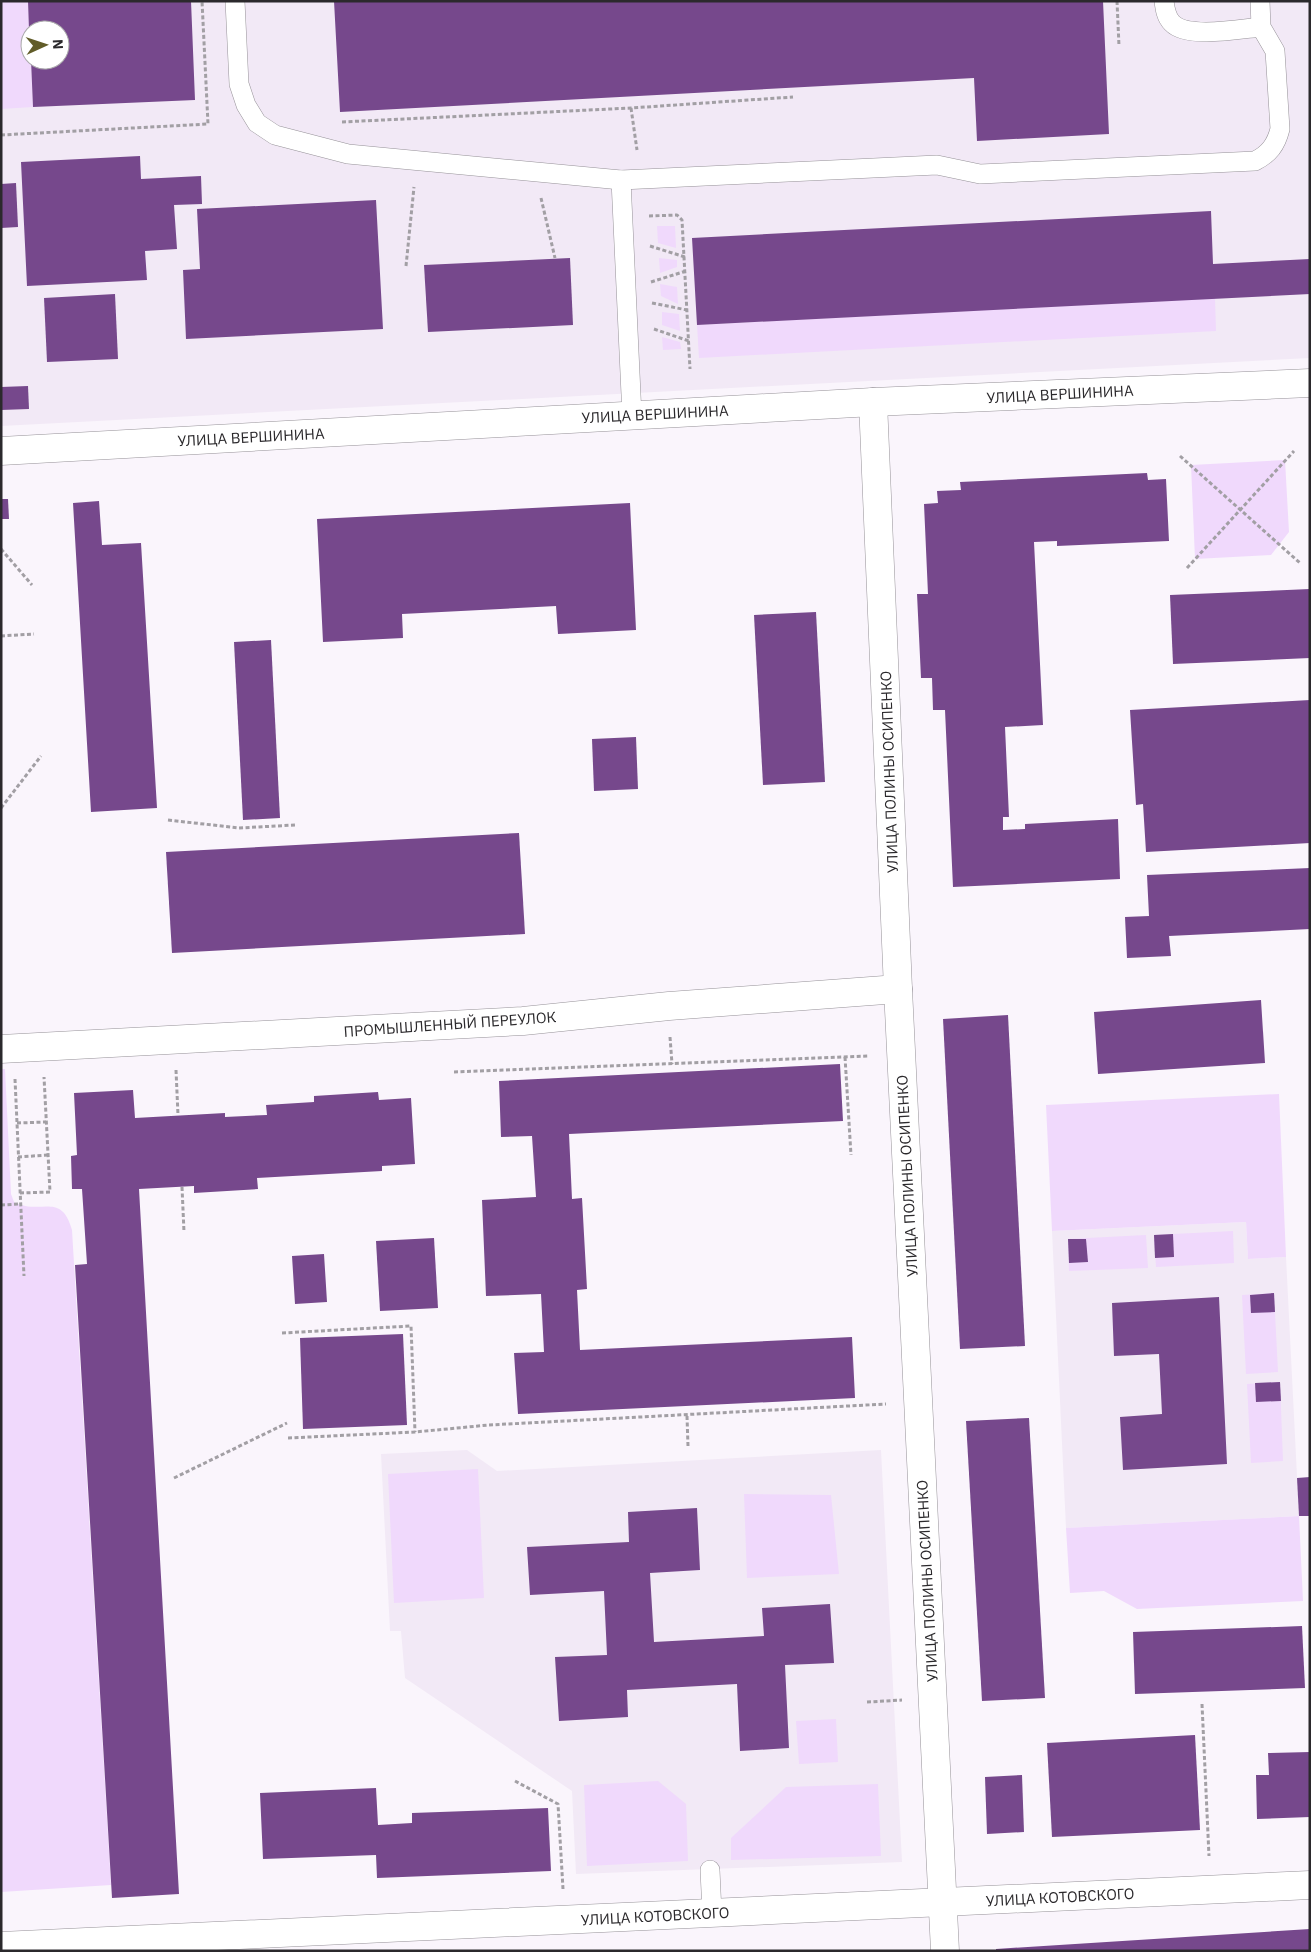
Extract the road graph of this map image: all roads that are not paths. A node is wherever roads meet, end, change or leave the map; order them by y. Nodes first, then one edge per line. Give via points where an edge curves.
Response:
1 (235, 1) edge
2 (1164, 1) edge
3 (1260, 1) edge
4 (1261, 27) junction
5 (622, 180) junction
6 (1310, 383) edge
7 (873, 402) junction
8 (632, 416) junction
9 (1, 451) edge
10 (898, 989) junction
11 (7, 1049) edge
12 (710, 1870) dead end
13 (1310, 1885) edge
14 (942, 1902) junction
15 (712, 1913) junction
16 (1, 1946) edge
17 (944, 1951) edge

1 - 5 lane via 239,84 257,123 275,135 348,154
2 - 4 lane via 1165,12 1172,24 1184,30 1200,32
3 - 4 lane
4 - 5 lane via 1275,51 1280,129 1272,149 1254,161 980,174 938,165
5 - 8 lane
6 - 7 street, УЛИЦА ВЕРШИНИНА
7 - 8 street, УЛИЦА ВЕРШИНИНА
7 - 10 street, УЛИЦА ПОЛИНЫ ОСИПЕНКО
8 - 9 street, УЛИЦА ВЕРШИНИНА
10 - 11 street, ПРОМЫШЛЕННЫЙ ПЕРЕУЛОК via 669,1006 523,1021
10 - 14 street, УЛИЦА ПОЛИНЫ ОСИПЕНКО
12 - 15 lane
13 - 14 street, УЛИЦА КОТОВСКОГО
14 - 15 street, УЛИЦА КОТОВСКОГО
14 - 17 street, УЛИЦА ПОЛИНЫ ОСИПЕНКО
15 - 16 street, УЛИЦА КОТОВСКОГО

